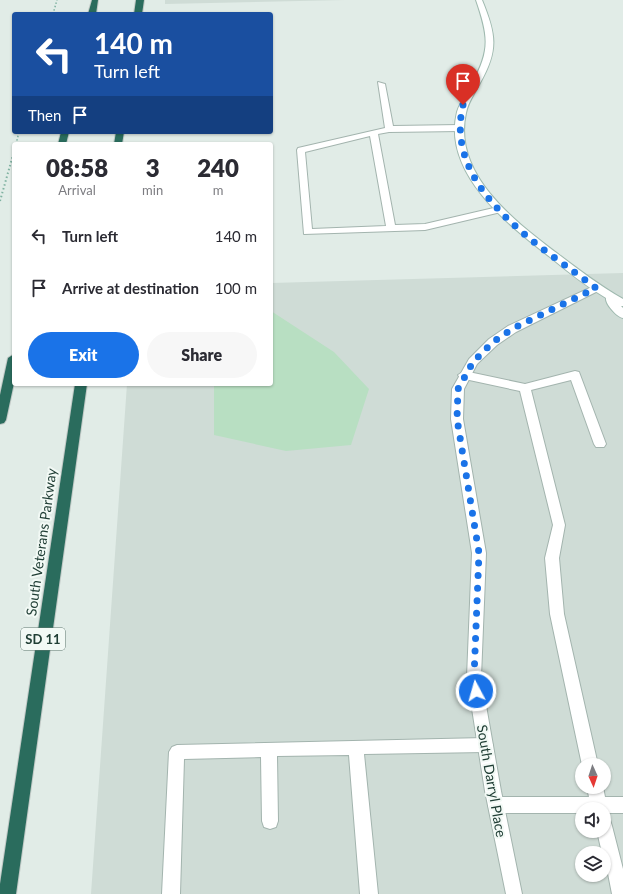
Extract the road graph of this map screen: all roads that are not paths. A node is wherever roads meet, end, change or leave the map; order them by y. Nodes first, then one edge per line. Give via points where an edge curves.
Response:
1 (95, 0) edge
2 (140, 0) edge
3 (478, 0) edge
4 (92, 12) edge
5 (138, 12) edge
6 (381, 84) dead end
7 (460, 128) junction
8 (389, 129) junction
9 (373, 132) junction
10 (498, 210) junction
11 (391, 229) junction
12 (601, 291) junction
13 (623, 303) edge
14 (623, 315) edge
15 (12, 367) edge
16 (464, 375) junction
17 (81, 386) edge
18 (525, 388) junction
19 (0, 420) edge
20 (600, 444) dead end
21 (485, 745) junction
22 (356, 747) junction
23 (269, 749) junction
24 (588, 758) edge
25 (496, 805) junction
26 (623, 805) edge
27 (611, 806) edge
28 (575, 807) edge
29 (270, 821) dead end
30 (607, 838) edge
31 (7, 894) edge
32 (171, 894) edge
33 (369, 894) edge
34 (514, 894) edge
35 (621, 894) edge

1 - 4 highway
2 - 5 highway
3 - 7 street via 491,30 492,48 486,67 463,105
6 - 8 street
7 - 8 street
7 - 10 street via 462,149 470,171
8 - 9 street
9 - 11 street
9 - 11 street via 301,150 307,232
10 - 11 street via 425,227
10 - 12 street via 522,232
12 - 13 street
12 - 14 street
12 - 16 street, South Darryl Place via 512,329 493,342
15 - 19 highway
16 - 18 street
16 - 21 street, South Darryl Place via 458,389 457,419 479,553 474,677
17 - 31 highway, South Veterans Parkway / SD 11
18 - 20 street via 575,375
18 - 24 street via 559,525 552,558 557,614
21 - 22 street
21 - 25 street, South Darryl Place
22 - 23 street
22 - 33 street
23 - 29 street
23 - 32 street via 177,752
25 - 28 street
25 - 34 street, South Darryl Place
26 - 27 street
30 - 35 street

